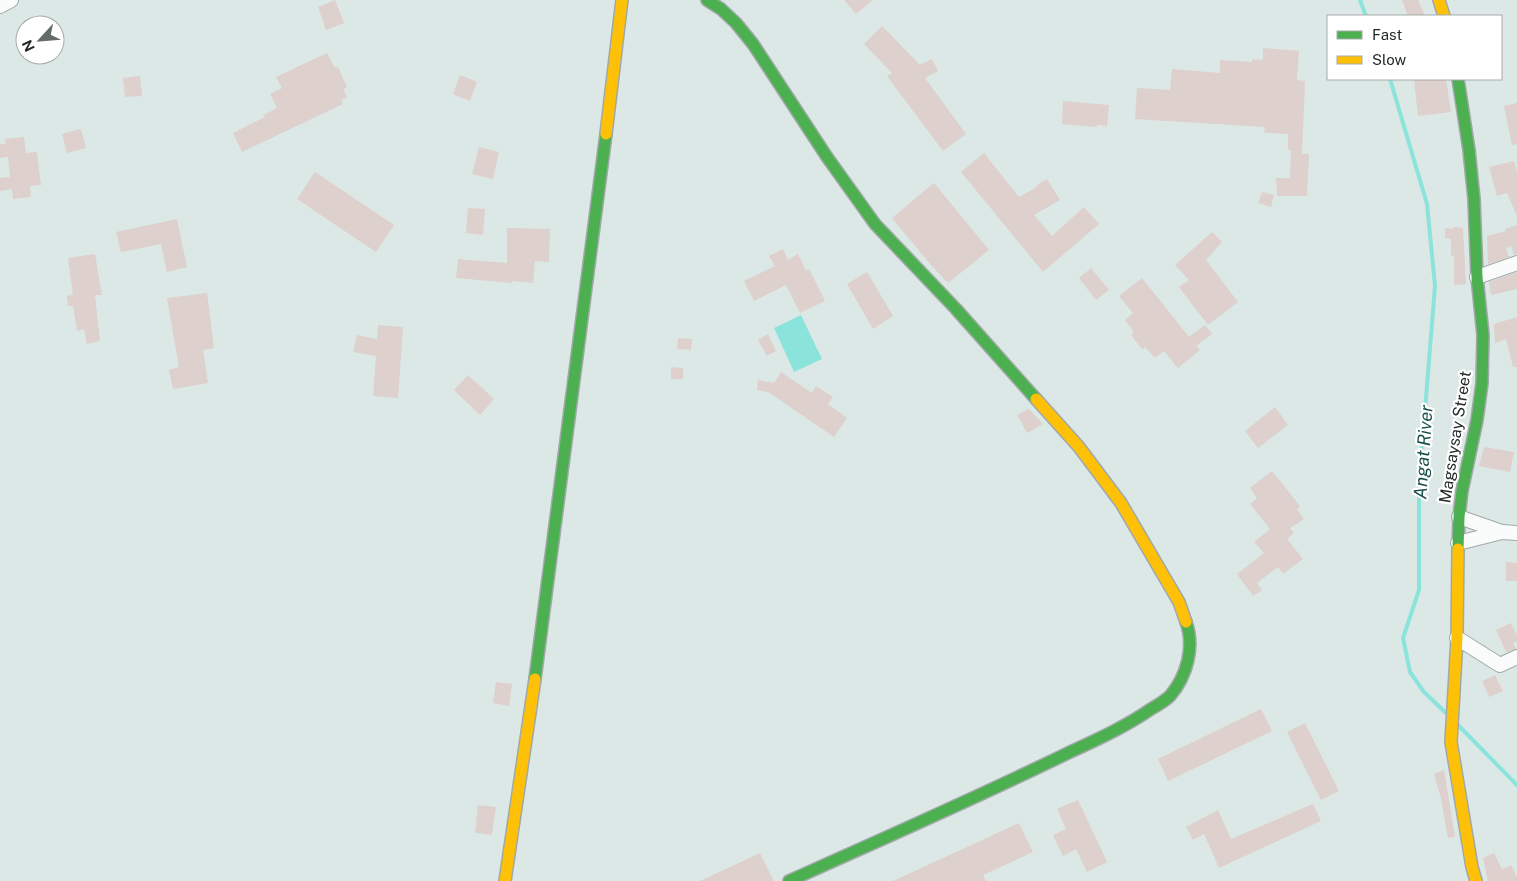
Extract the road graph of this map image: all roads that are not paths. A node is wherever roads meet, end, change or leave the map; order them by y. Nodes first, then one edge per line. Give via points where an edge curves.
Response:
1 (11, 0) edge
2 (622, 0) edge
3 (707, 0) edge
4 (1440, 0) edge
5 (0, 6) edge
6 (1444, 15) edge
7 (1458, 80) edge
8 (1517, 263) edge
9 (1477, 278) junction
10 (1458, 517) junction
11 (1502, 532) junction
12 (1517, 532) edge
13 (1458, 543) junction
14 (1457, 638) junction
15 (1517, 657) edge
16 (505, 881) edge
17 (788, 881) edge
18 (1476, 881) edge

1 - 5 street
2 - 16 street via 540,644
3 - 17 street via 736,23 753,44 875,224 1079,447 1120,503 1179,602 1189,631 1186,669 1177,687 1168,698 1133,722 981,795
4 - 6 street
7 - 9 street, Magsaysay Street via 1470,150
8 - 9 street
9 - 10 street, Magsaysay Street via 1483,335 1482,383
10 - 11 street
10 - 13 street, Magsaysay Street
11 - 12 street
11 - 13 street
13 - 14 street, Magsaysay Street
14 - 15 street via 1500,665
14 - 18 street, Magsaysay Street via 1451,742

